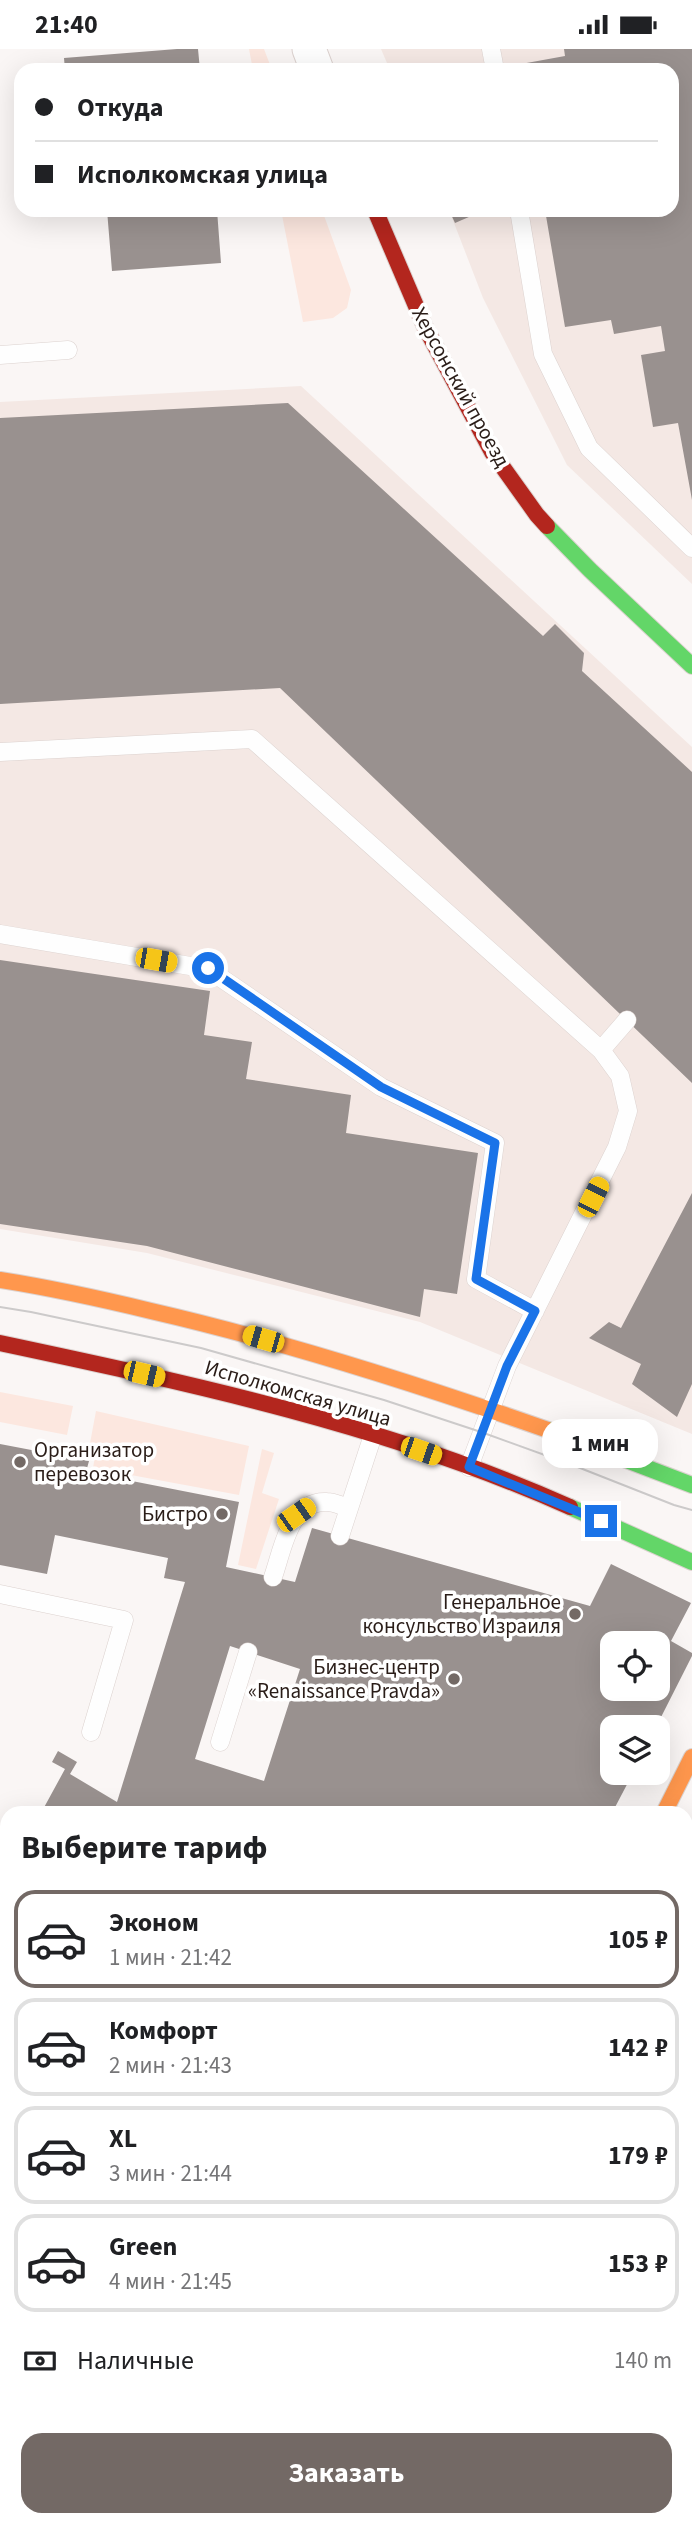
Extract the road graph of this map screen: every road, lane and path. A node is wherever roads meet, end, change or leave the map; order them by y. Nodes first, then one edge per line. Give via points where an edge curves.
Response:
1 (378, 217) edge
2 (520, 217) edge
3 (68, 350) dead end
4 (0, 355) edge
5 (692, 548) edge
6 (692, 666) edge
7 (0, 752) edge
8 (0, 934) edge
9 (628, 1020) dead end
10 (601, 1050) junction
11 (0, 1280) edge
12 (535, 1311) junction
13 (0, 1343) edge
14 (489, 1409) junction
15 (373, 1435) junction
16 (469, 1467) junction
17 (692, 1485) edge
18 (349, 1508) junction
19 (340, 1536) dead end
20 (692, 1562) edge
21 (273, 1577) dead end
22 (0, 1594) edge
23 (248, 1652) dead end
24 (91, 1732) dead end
25 (220, 1742) dead end
26 (692, 1757) edge
27 (668, 1806) edge

1 - 6 street, Херсонский проезд via 425,327 492,452 537,515
2 - 5 lane via 543,354 589,448
3 - 4 lane
7 - 10 lane via 252,739
8 - 12 lane via 208,968 381,1087 495,1143 476,1279
9 - 10 lane
10 - 12 lane via 620,1076 628,1111 617,1147
11 - 14 street, Исполкомская улица via 212,1323
12 - 14 lane
13 - 15 street, Исполкомская улица via 192,1384
14 - 16 lane
14 - 17 street, Исполкомская улица
15 - 16 street, Исполкомская улица
15 - 18 lane
16 - 20 street, Исполкомская улица
18 - 19 lane
18 - 21 lane via 327,1502 296,1515
22 - 24 lane via 124,1620
23 - 25 lane
26 - 27 street

